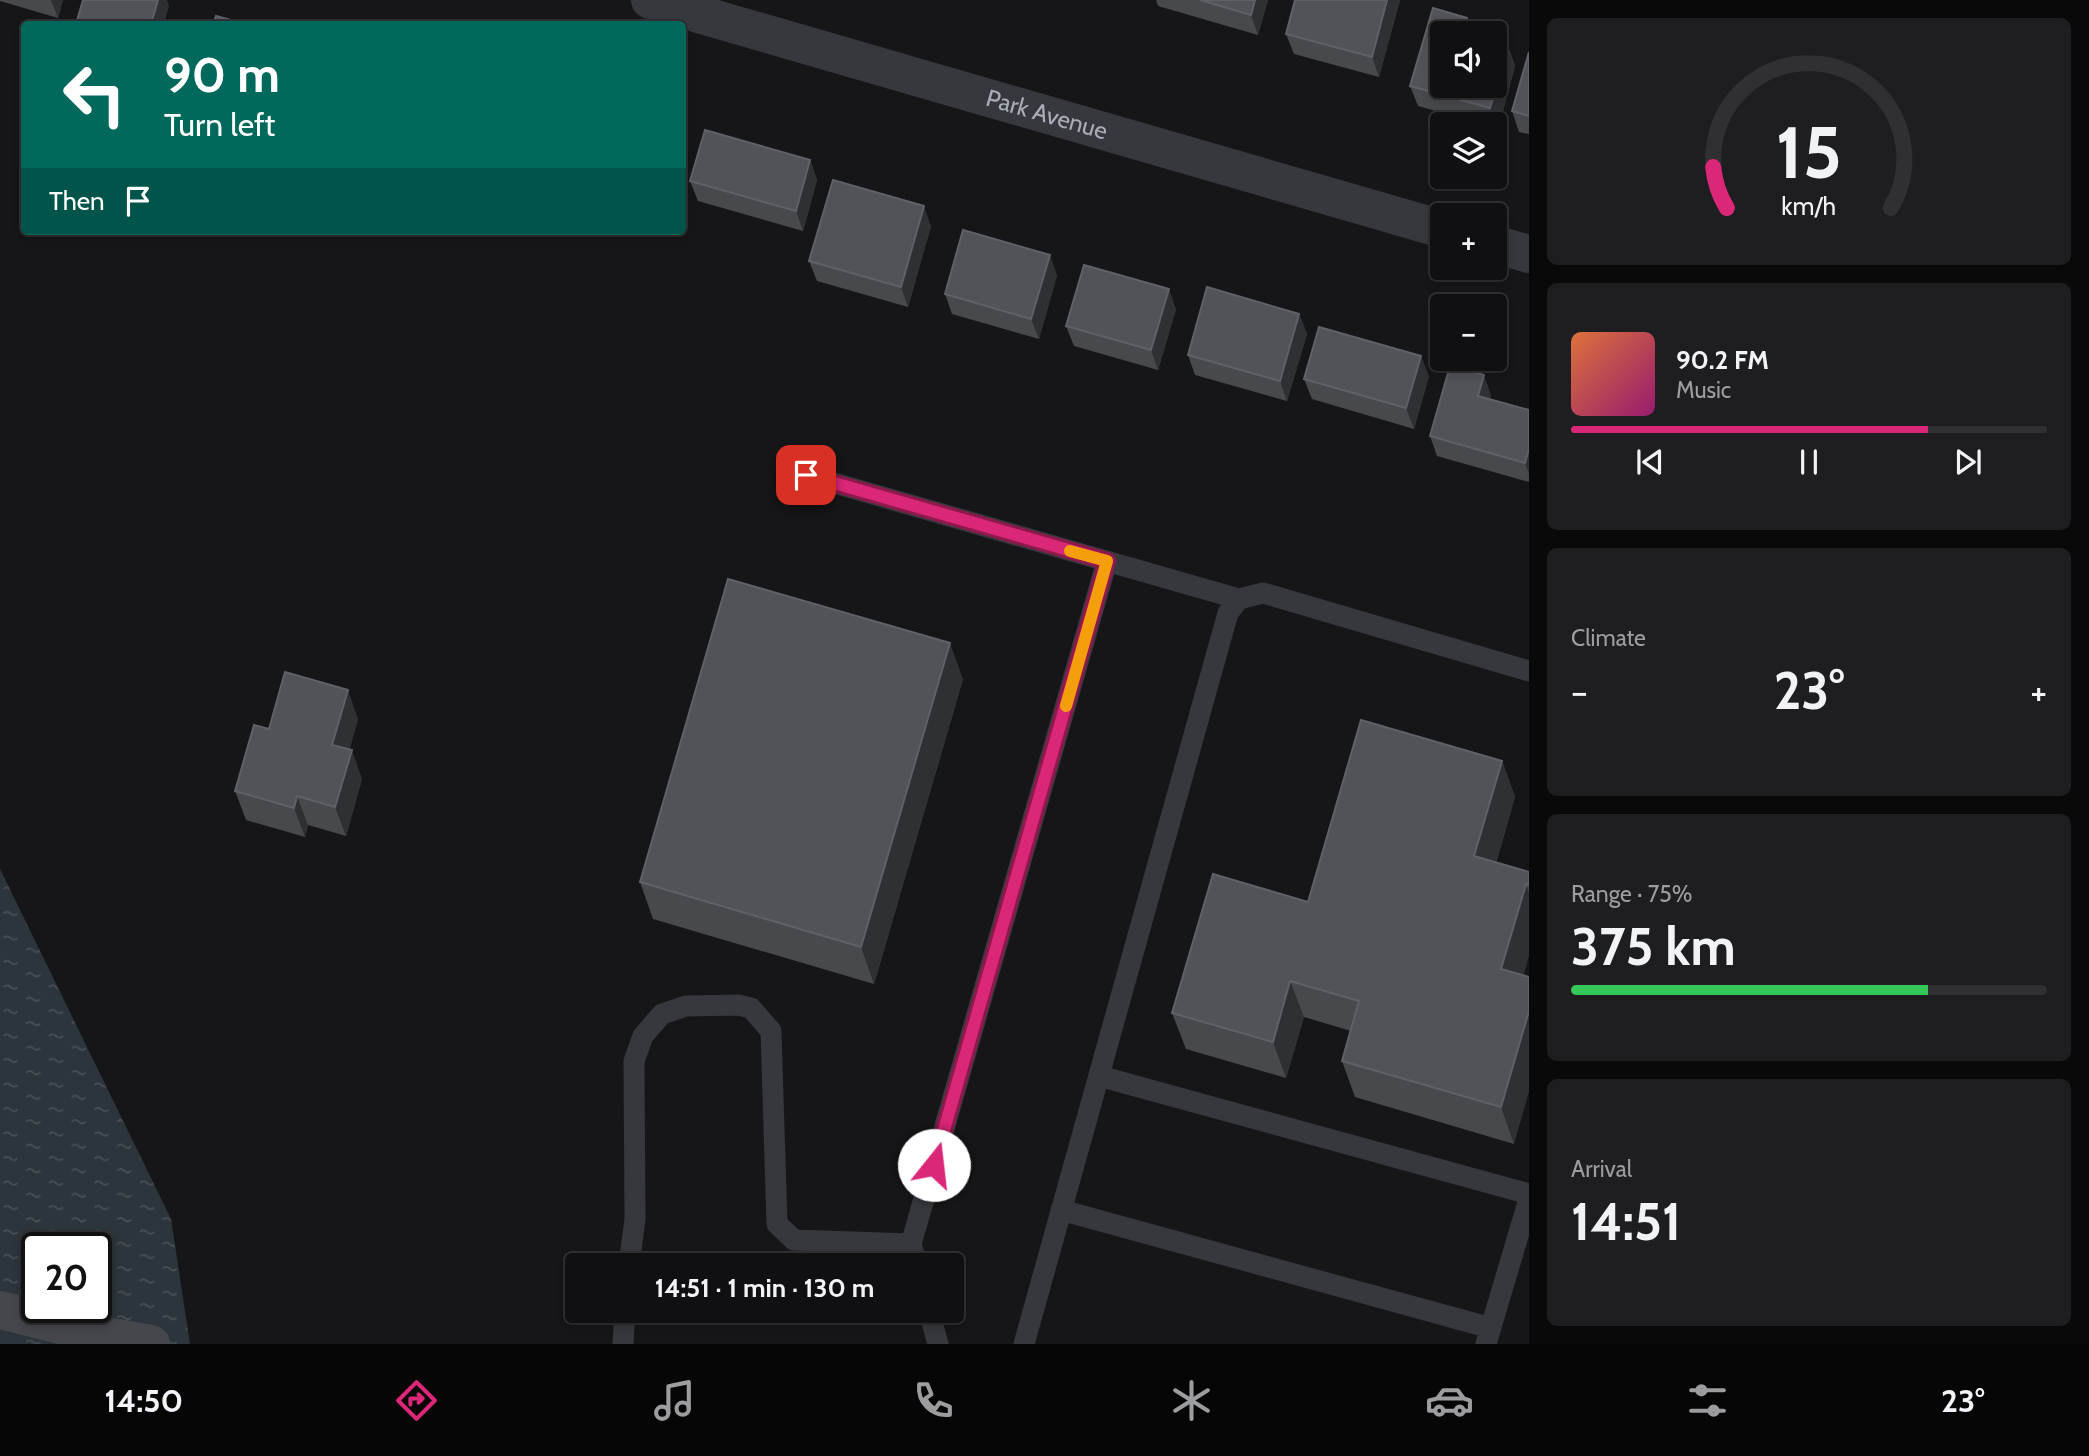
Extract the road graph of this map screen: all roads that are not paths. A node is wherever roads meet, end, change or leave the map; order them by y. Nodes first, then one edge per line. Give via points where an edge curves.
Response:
1 (650, 0) edge
2 (1430, 226) edge
3 (1507, 248) edge
4 (1529, 254) edge
5 (806, 475) dead end
6 (1107, 561) junction
7 (1239, 599) junction
8 (1529, 671) edge
9 (1099, 1076) junction
10 (1529, 1197) edge
11 (1061, 1210) junction
12 (911, 1244) junction
13 (631, 1253) edge
14 (914, 1253) edge
15 (0, 1310) edge
16 (624, 1323) edge
17 (932, 1323) edge
18 (1488, 1336) edge
19 (151, 1344) edge
20 (623, 1344) edge
21 (938, 1344) edge
22 (1024, 1344) edge

1 - 2 street, Park Avenue
3 - 4 street
5 - 6 lane
6 - 7 lane
6 - 12 lane
7 - 8 lane via 1263,593
7 - 9 lane via 1228,613
9 - 10 lane
9 - 11 lane
10 - 18 lane
11 - 18 lane
11 - 22 lane
12 - 13 lane via 794,1240 783,1232 777,1224 771,1031 751,1008 686,1006 662,1014 643,1036 634,1061 635,1219
12 - 14 lane
15 - 19 main road
16 - 20 lane
17 - 21 lane

